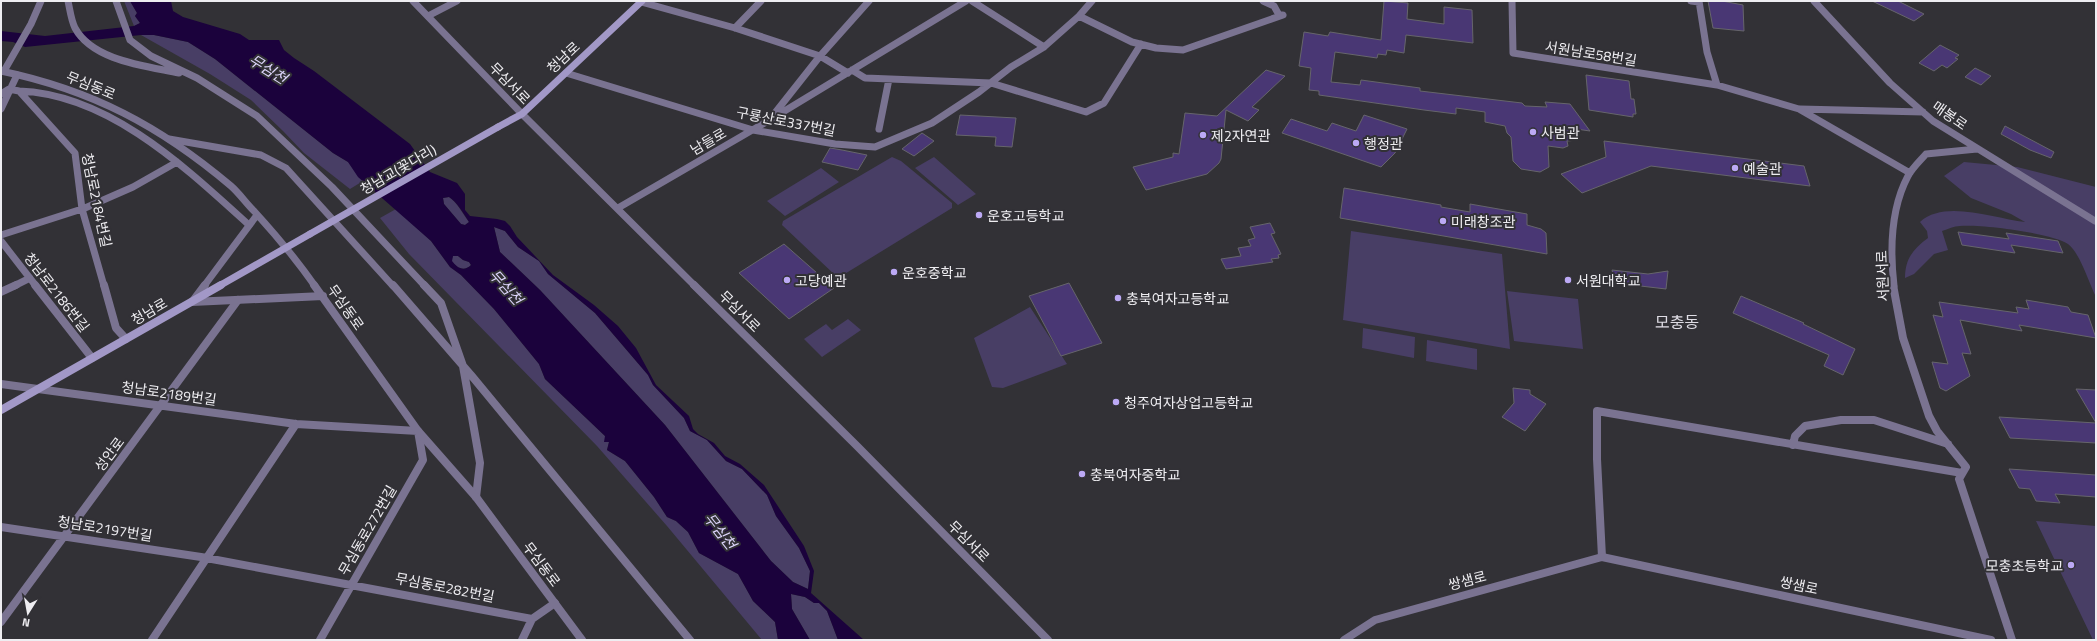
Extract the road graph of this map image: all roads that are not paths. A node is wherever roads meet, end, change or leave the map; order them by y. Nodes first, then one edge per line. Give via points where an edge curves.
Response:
1 (41, 1) edge
2 (68, 1) edge
3 (116, 1) edge
4 (413, 1) edge
5 (761, 1) edge
6 (869, 1) edge
7 (966, 1) edge
8 (972, 1) edge
9 (1092, 1) edge
10 (1263, 1) edge
11 (1512, 1) edge
12 (1691, 1) edge
13 (1814, 1) edge
14 (454, 2) edge
15 (642, 2) edge
16 (1699, 2) edge
17 (428, 16) junction
18 (1079, 16) junction
19 (735, 28) junction
20 (1140, 44) junction
21 (1044, 47) junction
22 (820, 56) junction
23 (3, 71) edge
24 (850, 72) junction
25 (566, 73) junction
26 (17, 74) junction
27 (197, 78) junction
28 (889, 79) junction
29 (991, 83) junction
30 (1716, 85) junction
31 (9, 89) junction
32 (18, 91) junction
33 (1, 94) edge
34 (1, 108) edge
35 (1800, 109) junction
36 (1923, 112) junction
37 (522, 114) junction
38 (768, 122) junction
39 (498, 127) joint
40 (879, 129) dead end
41 (753, 130) junction
42 (169, 139) junction
43 (1977, 149) junction
44 (177, 162) junction
45 (1910, 173) junction
46 (618, 208) junction
47 (82, 209) junction
48 (257, 215) junction
49 (2095, 221) edge
50 (249, 225) junction
51 (310, 234) joint
52 (1, 235) edge
53 (1, 241) edge
54 (287, 247) junction
55 (30, 278) junction
56 (1, 292) edge
57 (322, 296) junction
58 (238, 300) junction
59 (192, 302) junction
60 (126, 339) junction
61 (92, 358) junction
62 (463, 366) junction
63 (1, 384) edge
64 (38, 389) junction
65 (162, 405) junction
66 (1, 410) edge
67 (296, 424) junction
68 (418, 431) junction
69 (1949, 444) junction
70 (1793, 445) junction
71 (1962, 473) junction
72 (476, 497) junction
73 (1, 527) edge
74 (65, 535) junction
75 (1602, 557) junction
76 (206, 558) junction
77 (353, 583) junction
78 (555, 603) junction
79 (532, 618) junction
80 (1, 622) edge
81 (152, 640) edge
82 (320, 640) edge
83 (522, 640) edge
84 (582, 640) edge
85 (690, 640) edge
86 (1048, 640) edge
87 (1344, 640) edge
88 (1991, 640) edge
89 (2012, 640) edge

1 - 23 street via 31,24
2 - 27 street via 75,29 90,46 126,60
3 - 27 street via 130,40 151,56
4 - 17 street, 무심서로
5 - 19 street
6 - 22 street
7 - 24 street, 남들로
8 - 21 street
9 - 18 street, 구룡산로337번길
10 - 20 street via 1274,6 1280,15 1283,15 1183,50
11 - 30 street, 서원남로58번길 via 1513,53
12 - 16 street
13 - 36 street, 매봉로 via 1890,83
14 - 17 street
15 - 19 street
15 - 25 main road, 청남로
16 - 30 street via 1707,52
17 - 37 street, 무심서로
18 - 20 street
18 - 21 street, 구룡산로337번길
19 - 22 street
20 - 29 street via 1104,103 1086,112
21 - 29 street, 구룡산로337번길 via 1011,66
22 - 24 street
22 - 38 street
23 - 26 street, 무심동로
24 - 28 street via 865,78
24 - 38 street, 남들로
25 - 37 main road, 청남로
25 - 41 street, 구룡산로337번길
26 - 31 street
26 - 42 street, 무심동로 via 105,103
27 - 62 street via 257,116 332,187 440,303
28 - 29 street
28 - 40 street
29 - 41 street, 구룡산로337번길 via 932,124 875,147 835,144
30 - 35 street
31 - 32 street
31 - 33 street
31 - 34 street
32 - 44 street via 40,93 93,109 140,133
32 - 47 street, 청남로2184번길 via 75,153
35 - 36 street
35 - 45 street
36 - 43 street, 매봉로 via 1932,121
37 - 39 main road, 청남로
37 - 46 street, 무심서로
38 - 41 street, 남들로
39 - 51 main road, 청남교(꽃다리), bridge
41 - 46 street, 남들로
42 - 48 street, 무심동로 via 232,187
42 - 62 street via 261,155 286,168
43 - 45 street, 서원서로 via 1926,154
43 - 49 street, 매봉로
44 - 47 street via 132,187
44 - 50 street
45 - 69 street, 서원서로 via 1896,212 1892,260 1896,309 1911,366 1937,430
46 - 86 street, 무심서로
47 - 52 street
47 - 60 street, 청남로2184번길 via 116,328
48 - 50 street
48 - 54 street, 무심동로
50 - 59 street
51 - 54 main road, 청남로
53 - 55 street, 청남로2186번길
54 - 57 street, 무심동로
54 - 59 main road, 청남로
55 - 56 street
55 - 61 street, 청남로2186번길
57 - 58 street
57 - 68 street, 무심동로
58 - 59 street
58 - 65 street, 성안로
59 - 60 main road, 청남로
60 - 61 main road, 청남로
61 - 64 main road, 청남로
62 - 72 street via 480,463
62 - 85 street
63 - 64 street, 청남로2189번길
64 - 65 street, 청남로2189번길
64 - 66 main road, 청남로
65 - 67 street, 청남로2189번길
65 - 74 street, 성안로
67 - 68 street, 청남로2189번길
67 - 76 street
68 - 72 street, 무심동로
68 - 77 street, 무심동로272번길 via 423,460
69 - 70 street via 1874,420 1841,420 1805,426 1795,436
69 - 71 street, 서원서로 via 1966,467
70 - 71 street
70 - 75 street via 1597,411
71 - 89 street, 서원서로 via 1959,479
72 - 78 street, 무심동로
73 - 74 street, 청남로2197번길
74 - 76 street, 청남로2197번길
74 - 80 street, 성안로
75 - 87 street, 쌍샘로 via 1375,620
75 - 88 street, 쌍샘로
76 - 77 street, 청남로2197번길
76 - 81 street
77 - 79 street, 무심동로282번길
77 - 82 street, 무심동로272번길
78 - 79 street
78 - 84 street, 무심동로
79 - 83 street

